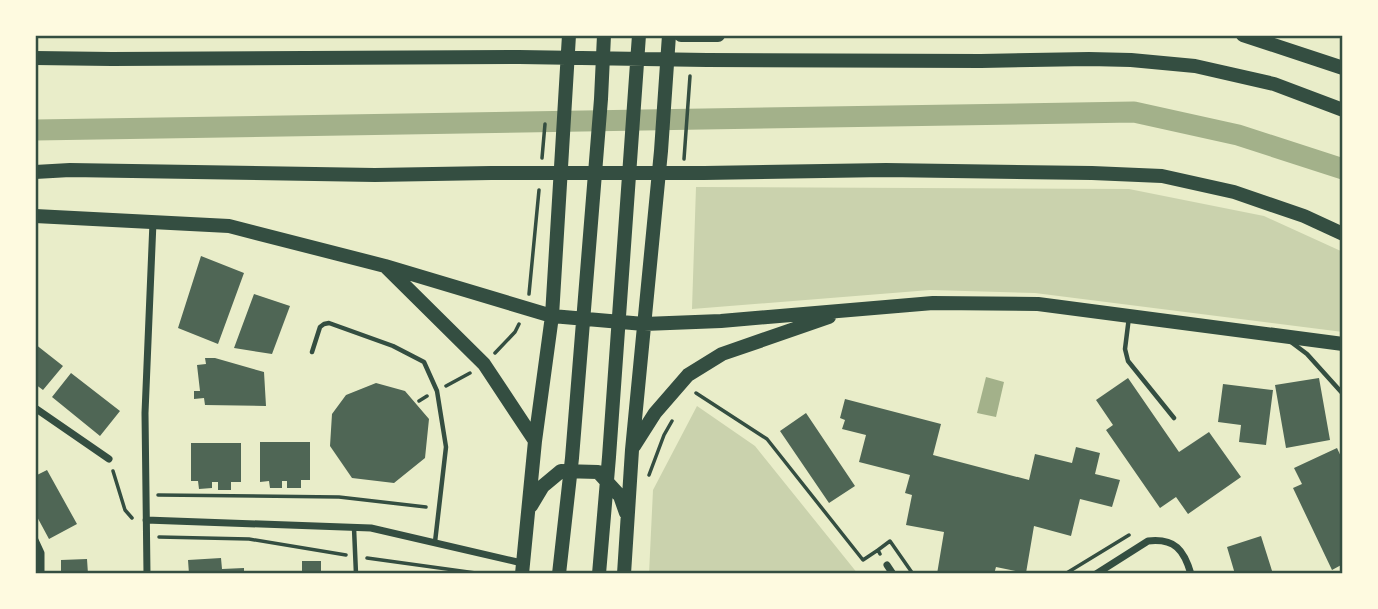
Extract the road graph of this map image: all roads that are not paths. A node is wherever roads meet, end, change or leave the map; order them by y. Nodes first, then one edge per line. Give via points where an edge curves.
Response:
1 (569, 35) edge
2 (604, 35) edge
3 (639, 35) edge
4 (670, 35) edge
5 (681, 35) edge
6 (718, 35) edge
7 (1243, 35) edge
8 (35, 58) edge
9 (1342, 66) edge
10 (1343, 110) edge
11 (35, 172) edge
12 (35, 216) edge
13 (153, 221) junction
14 (1343, 234) edge
15 (385, 266) junction
16 (850, 310) junction
17 (552, 316) junction
18 (1129, 316) junction
19 (644, 324) junction
20 (1281, 336) junction
21 (1343, 344) edge
22 (312, 352) dead end
23 (1343, 394) edge
24 (35, 408) edge
25 (1174, 418) dead end
26 (535, 441) junction
27 (632, 450) junction
28 (109, 459) road end
29 (528, 510) junction
30 (146, 520) junction
31 (628, 520) junction
32 (354, 528) junction
33 (35, 540) edge
34 (435, 543) junction
35 (887, 565) road end
36 (522, 569) edge
37 (41, 574) edge
38 (147, 574) edge
39 (356, 574) edge
40 (559, 574) edge
41 (599, 574) edge
42 (624, 574) edge
43 (893, 574) edge
44 (1096, 574) edge
45 (1191, 574) edge

1 - 17 highway
2 - 40 highway
3 - 41 highway
4 - 19 highway
5 - 6 highway
7 - 9 highway
8 - 10 highway via 1131,60 1195,66 1275,84
11 - 14 highway via 375,175 886,170 1162,176 1234,192
12 - 13 highway
13 - 15 highway via 229,226
13 - 30 street via 145,413
15 - 17 highway
15 - 26 highway via 484,364
16 - 18 highway via 933,303 1038,304
16 - 19 highway
16 - 27 highway via 722,354 688,375 655,413
17 - 19 highway
17 - 26 highway
18 - 20 highway
18 - 25 lane via 1128,361
19 - 27 highway
20 - 21 highway
20 - 23 lane via 1307,354
22 - 34 lane via 320,327 329,323 424,362 437,391 446,447
24 - 28 street
26 - 29 highway
27 - 31 highway
29 - 31 highway via 543,486 561,471 598,472 620,496
29 - 36 highway
30 - 32 street
30 - 38 street
31 - 42 highway
32 - 34 street
32 - 39 lane
33 - 37 street via 41,553
34 - 36 street
35 - 43 street
44 - 45 street via 1148,541 1158,540 1182,551

